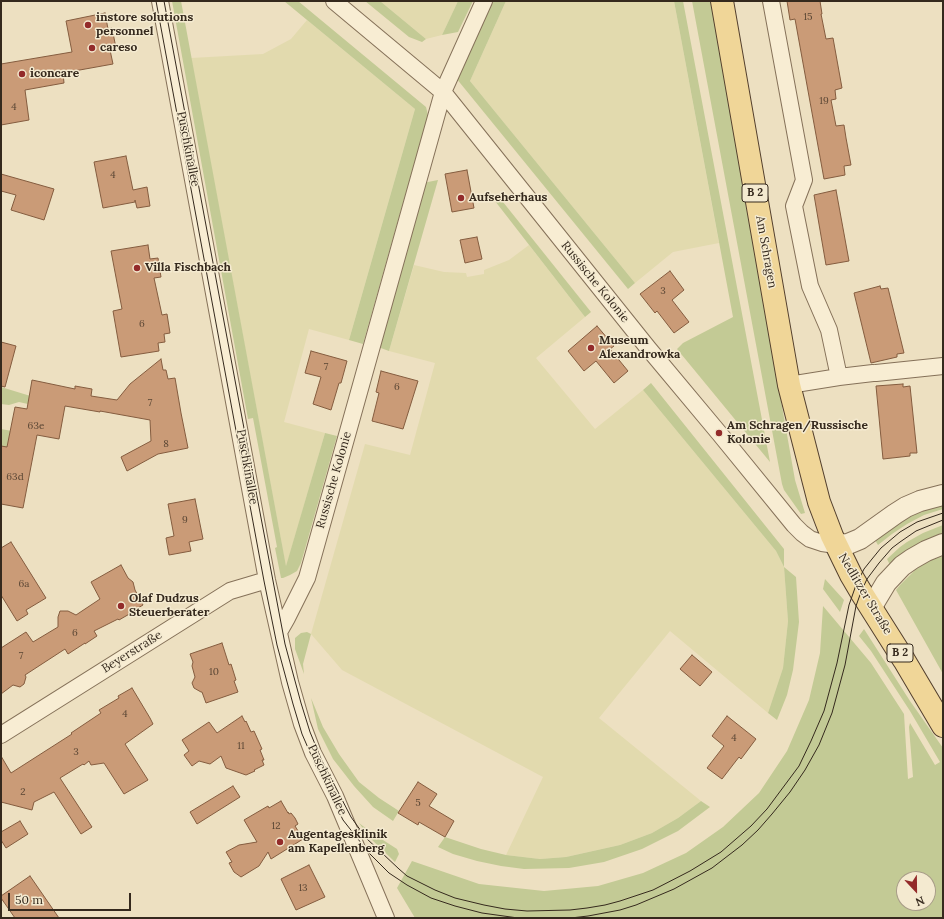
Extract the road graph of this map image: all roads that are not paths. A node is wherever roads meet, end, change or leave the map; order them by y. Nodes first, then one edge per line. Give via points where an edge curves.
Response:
1 (160, 1) edge
2 (334, 1) edge
3 (484, 1) edge
4 (722, 1) edge
5 (771, 1) edge
6 (443, 92) junction
7 (943, 366) edge
8 (839, 377) junction
9 (789, 385) junction
10 (943, 495) edge
11 (943, 544) edge
12 (836, 545) junction
13 (267, 580) junction
14 (871, 608) junction
15 (279, 632) junction
16 (943, 726) edge
17 (1, 735) edge
18 (386, 918) edge

1 - 13 street, Puschkinallee
2 - 6 street, Russische Kolonie
3 - 6 street, Russische Kolonie
4 - 9 main road, Am Schragen / B 2
5 - 8 street via 804,180 794,206 810,286 829,330
6 - 12 street, Russische Kolonie via 794,525 810,539
6 - 15 street, Russische Kolonie via 307,578
7 - 8 street
8 - 9 street
9 - 12 main road, Am Schragen / B 2 via 817,493
10 - 12 street via 906,507 860,539
11 - 14 street via 902,566 886,583
12 - 14 main road, Nedlitzer Straße / B 2
13 - 15 street, Puschkinallee
13 - 17 street, Beyerstraße via 230,591
14 - 16 main road, Nedlitzer Straße / B 2
15 - 18 street, Puschkinallee via 302,724

